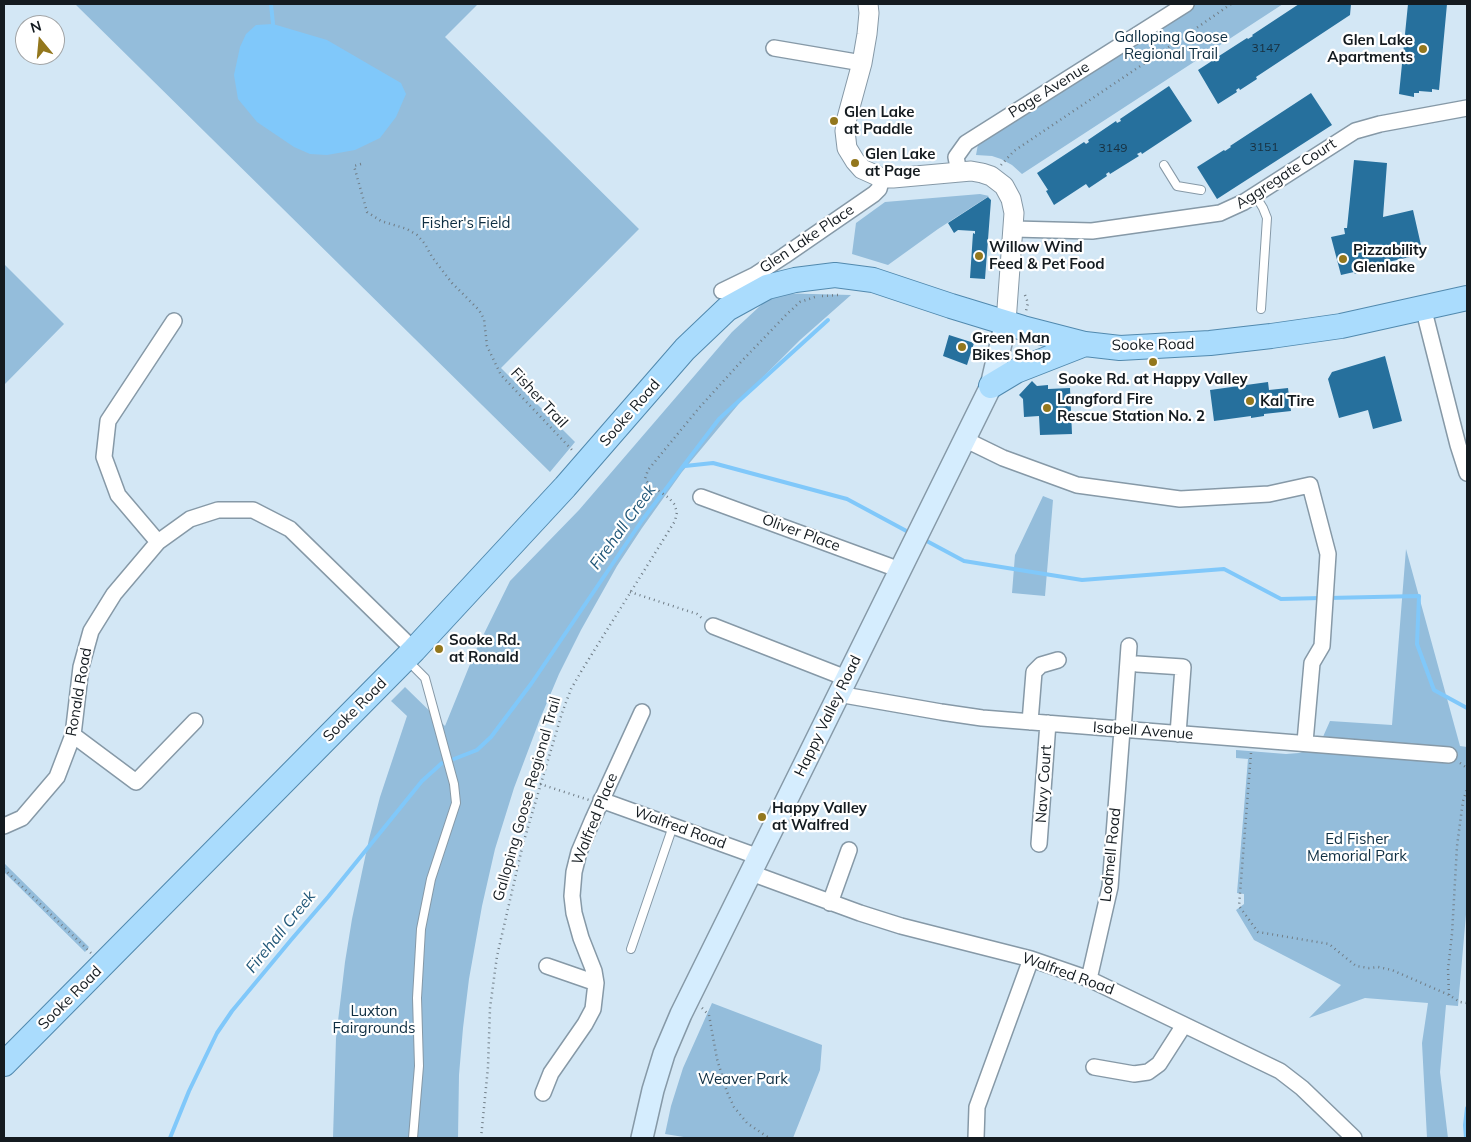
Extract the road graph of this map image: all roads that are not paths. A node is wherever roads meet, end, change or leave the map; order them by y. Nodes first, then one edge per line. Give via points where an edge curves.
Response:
1 (868, 4) edge
2 (1186, 4) edge
3 (774, 48) dead end
4 (862, 63) junction
5 (1467, 108) edge
6 (1164, 165) dead end
7 (959, 172) junction
8 (882, 178) junction
9 (1201, 190) dead end
10 (1255, 195) junction
11 (1014, 229) junction
12 (722, 292) dead end
13 (1467, 298) edge
14 (1422, 308) junction
15 (1261, 309) dead end
16 (174, 321) dead end
17 (1006, 322) junction
18 (1086, 344) junction
19 (991, 386) junction
20 (964, 439) junction
21 (1467, 473) edge
22 (701, 497) dead end
23 (158, 542) junction
24 (900, 570) junction
25 (713, 626) road end
26 (1129, 646) dead end
27 (410, 655) junction
28 (1058, 660) dead end
29 (1137, 664) dead end
30 (842, 686) junction
31 (642, 712) dead end
32 (195, 721) dead end
33 (1030, 722) junction
34 (1048, 724) junction
35 (1122, 730) junction
36 (1178, 734) junction
37 (73, 735) junction
38 (1305, 742) junction
39 (1449, 755) dead end
40 (601, 802) junction
41 (4, 826) edge
42 (673, 826) junction
43 (1039, 844) dead end
44 (849, 850) dead end
45 (755, 865) junction
46 (830, 903) junction
47 (631, 949) dead end
48 (1030, 959) junction
49 (547, 966) dead end
50 (1089, 979) junction
51 (596, 983) junction
52 (1184, 1025) junction
53 (4, 1064) edge
54 (1094, 1067) dead end
55 (543, 1093) dead end
56 (413, 1138) edge
57 (642, 1138) edge
58 (976, 1138) edge
59 (1354, 1138) edge

1 - 4 street
2 - 7 street, Page Avenue via 966,143 956,157
3 - 4 street
4 - 8 street via 847,118 845,140 855,162
5 - 10 street, Aggregate Court via 1355,131
6 - 9 lane via 1177,186
7 - 8 street
7 - 11 street via 982,173 1004,186 1014,206
8 - 12 street, Glen Lake Place via 874,194 755,275
10 - 11 street, Aggregate Court via 1234,208 1212,215 1092,231
10 - 15 lane via 1266,218
11 - 17 street
13 - 14 main road, Sooke Road
14 - 18 main road, Sooke Road via 1340,326 1210,344 1120,348
14 - 21 street
16 - 23 street via 108,421 104,457 118,495
17 - 18 main road, Sooke Road
17 - 19 main road, Happy Valley Road
17 - 27 main road, Sooke Road via 873,280 835,275 767,287 727,309 685,348 586,464
18 - 19 main road via 1016,371
19 - 20 main road, Happy Valley Road
20 - 24 main road, Happy Valley Road
20 - 38 street via 1002,458 1077,485 1180,499 1269,494 1310,485 1328,554 1322,646 1312,663
22 - 24 street, Oliver Place
23 - 27 street, Ronald Road via 190,519 218,510 253,510 290,529
23 - 37 street, Ronald Road via 114,594 91,631 81,668
24 - 30 main road, Happy Valley Road
25 - 30 street, Isabell Avenue
26 - 35 street, Lodmell Road
27 - 53 main road, Sooke Road
27 - 56 lane via 425,678 456,803 432,879 422,929
28 - 33 street via 1034,672
29 - 36 street via 1183,667
30 - 33 street, Isabell Avenue via 941,712
30 - 45 main road, Happy Valley Road
31 - 40 street, Walfred Place
32 - 37 street via 136,782
33 - 34 street, Isabell Avenue
34 - 35 street, Isabell Avenue
34 - 43 street, Navy Court
35 - 36 street, Isabell Avenue
35 - 50 street, Lodmell Road via 1110,887
36 - 38 street, Isabell Avenue
37 - 41 street, Ronald Road via 57,776 22,818
38 - 39 street, Isabell Avenue
40 - 42 street, Walfred Road
40 - 51 street, Walfred Place via 579,852 572,896 574,913
42 - 45 street, Walfred Road
42 - 47 lane
44 - 46 street
45 - 46 street, Walfred Road
45 - 57 main road, Happy Valley Road via 664,1054
46 - 48 street, Walfred Road via 901,926
48 - 50 street, Walfred Road
48 - 58 street via 977,1107
49 - 51 street
50 - 52 street, Walfred Road
51 - 55 street, Walfred Place via 593,1009 550,1073
52 - 54 street via 1159,1064 1148,1072 1134,1074
52 - 59 street, Walfred Road via 1280,1071

